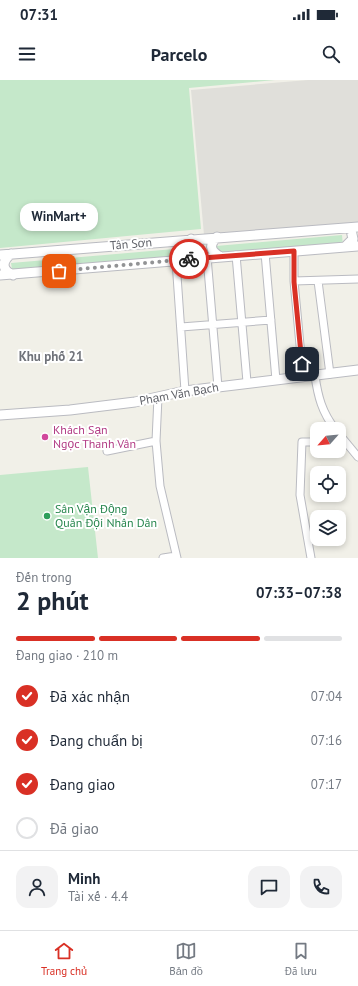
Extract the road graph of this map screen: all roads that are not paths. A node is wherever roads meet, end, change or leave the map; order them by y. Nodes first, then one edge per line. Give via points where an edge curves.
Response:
1 (358, 227) edge
2 (347, 228) junction
3 (217, 237) junction
4 (191, 239) junction
5 (346, 246) junction
6 (358, 246) edge
7 (294, 251) junction
8 (265, 253) junction
9 (11, 254) junction
10 (0, 255) edge
11 (236, 255) junction
12 (219, 256) junction
13 (207, 257) junction
14 (192, 258) junction
15 (176, 260) junction
16 (0, 275) edge
17 (14, 275) junction
18 (358, 279) edge
19 (318, 281) junction
20 (294, 282) junction
21 (271, 320) junction
22 (241, 322) junction
23 (212, 325) junction
24 (181, 327) junction
25 (358, 370) edge
26 (330, 374) junction
27 (315, 376) junction
28 (303, 377) junction
29 (276, 380) junction
30 (247, 382) junction
31 (218, 387) junction
32 (185, 390) junction
33 (158, 397) junction
34 (0, 415) edge
35 (330, 422) edge
36 (156, 441) junction
37 (310, 442) edge
38 (346, 446) edge
39 (107, 450) dead end
40 (358, 457) edge
41 (176, 557) edge
42 (164, 558) edge
43 (311, 558) edge

1 - 2 street, Tân Sơn
2 - 3 street, Tân Sơn
2 - 5 street via 351,230 354,239
3 - 4 street, Tân Sơn
3 - 12 street via 211,248
4 - 9 street, Tân Sơn
4 - 14 street via 199,248
5 - 6 street, Tân Sơn
5 - 7 street, Tân Sơn
7 - 8 street, Tân Sơn
7 - 20 street
8 - 11 street, Tân Sơn
8 - 21 street
9 - 10 street, Tân Sơn
9 - 17 street via 3,265 5,270
11 - 12 street, Tân Sơn
11 - 22 street
12 - 13 street, Tân Sơn
13 - 14 street, Tân Sơn
13 - 23 street
14 - 15 street, Tân Sơn
15 - 17 street, Tân Sơn
15 - 24 street
16 - 17 street, Tân Sơn
18 - 19 street
19 - 20 street
19 - 26 street
20 - 28 street
21 - 22 street
21 - 29 street
22 - 23 street
22 - 30 street
23 - 24 street
23 - 31 street
24 - 32 street
25 - 26 street, Phạm Văn Bạch
26 - 27 street, Phạm Văn Bạch
27 - 28 street, Phạm Văn Bạch
27 - 35 street via 318,400
28 - 29 street, Phạm Văn Bạch
29 - 30 street, Phạm Văn Bạch
30 - 31 street, Phạm Văn Bạch
31 - 32 street, Phạm Văn Bạch
32 - 33 street, Phạm Văn Bạch
33 - 34 street, Phạm Văn Bạch via 70,410
33 - 36 street
36 - 39 street
36 - 41 street via 160,486
37 - 43 street via 302,442 300,495
38 - 40 street
41 - 42 street

